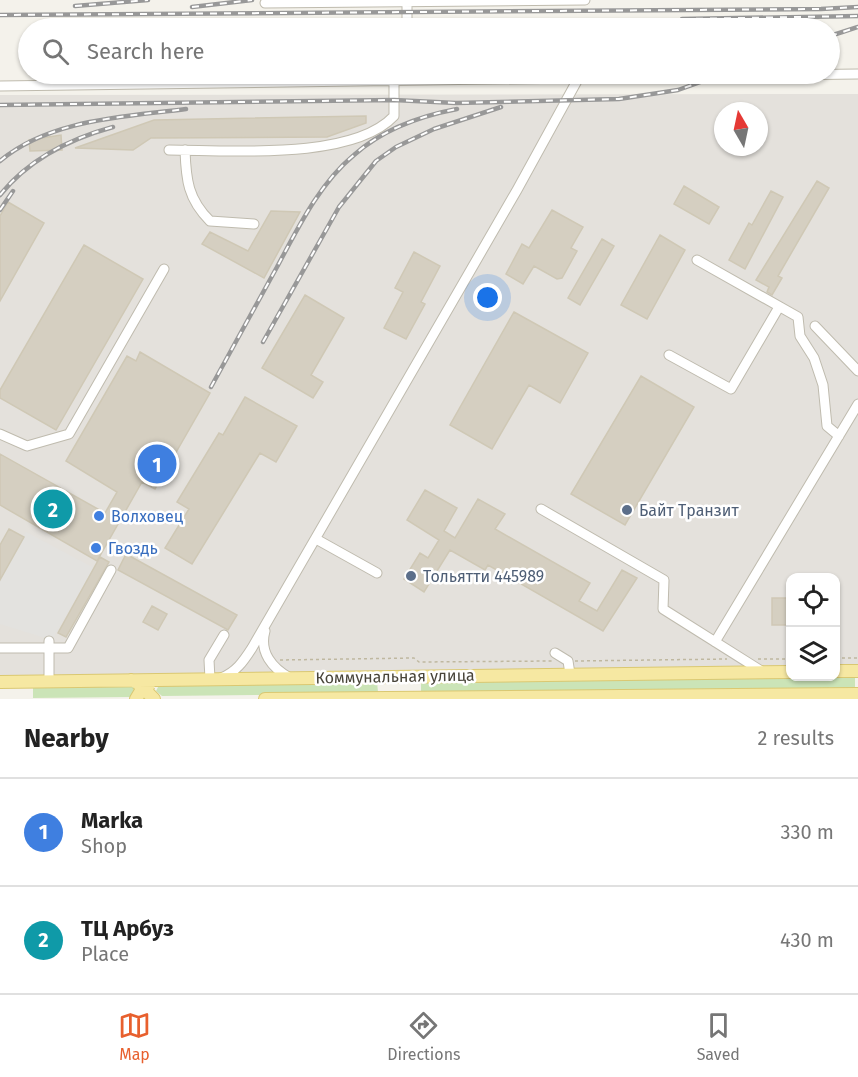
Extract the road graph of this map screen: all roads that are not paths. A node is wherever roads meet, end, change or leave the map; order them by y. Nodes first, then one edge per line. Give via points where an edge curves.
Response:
1 (585, 0) edge
2 (407, 2) junction
3 (265, 3) dead end
4 (407, 18) edge
5 (840, 74) edge
6 (858, 74) edge
7 (197, 84) edge
8 (394, 84) edge
9 (575, 84) edge
10 (0, 86) edge
11 (169, 150) dead end
12 (185, 150) junction
13 (254, 224) dead end
14 (697, 260) dead end
15 (164, 269) dead end
16 (780, 307) junction
17 (815, 326) dead end
18 (669, 355) dead end
19 (858, 371) edge
20 (858, 404) edge
21 (0, 435) edge
22 (839, 436) junction
23 (541, 509) dead end
24 (316, 539) junction
25 (111, 570) dead end
26 (377, 573) dead end
27 (267, 623) junction
28 (224, 634) dead end
29 (715, 642) junction
30 (49, 645) junction
31 (0, 648) edge
32 (555, 653) dead end
33 (840, 671) edge
34 (858, 671) edge
35 (764, 672) junction
36 (786, 672) edge
37 (570, 674) junction
38 (396, 676) junction
39 (376, 677) junction
40 (290, 678) junction
41 (214, 679) junction
42 (131, 680) junction
43 (153, 680) junction
44 (49, 681) junction
45 (0, 682) edge
46 (858, 693) edge
47 (792, 697) edge
48 (376, 698) junction
49 (401, 698) edge
50 (562, 698) edge
51 (624, 698) edge
52 (136, 699) edge
53 (154, 699) edge
54 (265, 699) edge
55 (293, 699) edge

1 - 2 street
2 - 3 street
2 - 4 street
5 - 6 street
7 - 10 street
8 - 12 street via 394,116 386,125 338,145 277,150
9 - 24 street via 518,190
11 - 12 street
12 - 13 street via 186,175 195,206 210,221
14 - 16 street
15 - 21 street via 69,434 27,446
16 - 18 street via 731,390
16 - 22 street via 798,317 800,336 814,358 823,385 826,426
17 - 19 street
20 - 22 street
22 - 29 street
23 - 29 street via 664,580 663,609
24 - 26 street
24 - 27 street
25 - 30 street via 68,648
27 - 40 street via 262,640 269,660
27 - 41 street via 241,664 231,674
28 - 41 street via 209,660
29 - 35 street
30 - 31 street
30 - 44 street
32 - 37 street via 568,661
33 - 34 main road
35 - 36 main road, Коммунальная улица
35 - 37 main road, Коммунальная улица
37 - 38 main road, Коммунальная улица
38 - 39 main road, Коммунальная улица
38 - 49 main road via 391,687
39 - 40 main road, Коммунальная улица
39 - 48 main road via 384,686
40 - 41 main road, Коммунальная улица
41 - 43 main road, Коммунальная улица
42 - 43 main road, Коммунальная улица
42 - 44 main road, Коммунальная улица
42 - 52 main road via 142,689
43 - 53 main road via 146,691
44 - 45 main road, Коммунальная улица
46 - 47 main road, Коммунальная улица
47 - 51 main road, Коммунальная улица
48 - 49 main road, Коммунальная улица
48 - 55 main road, Коммунальная улица
49 - 50 main road, Коммунальная улица
50 - 51 main road, Коммунальная улица
54 - 55 main road, Коммунальная улица

